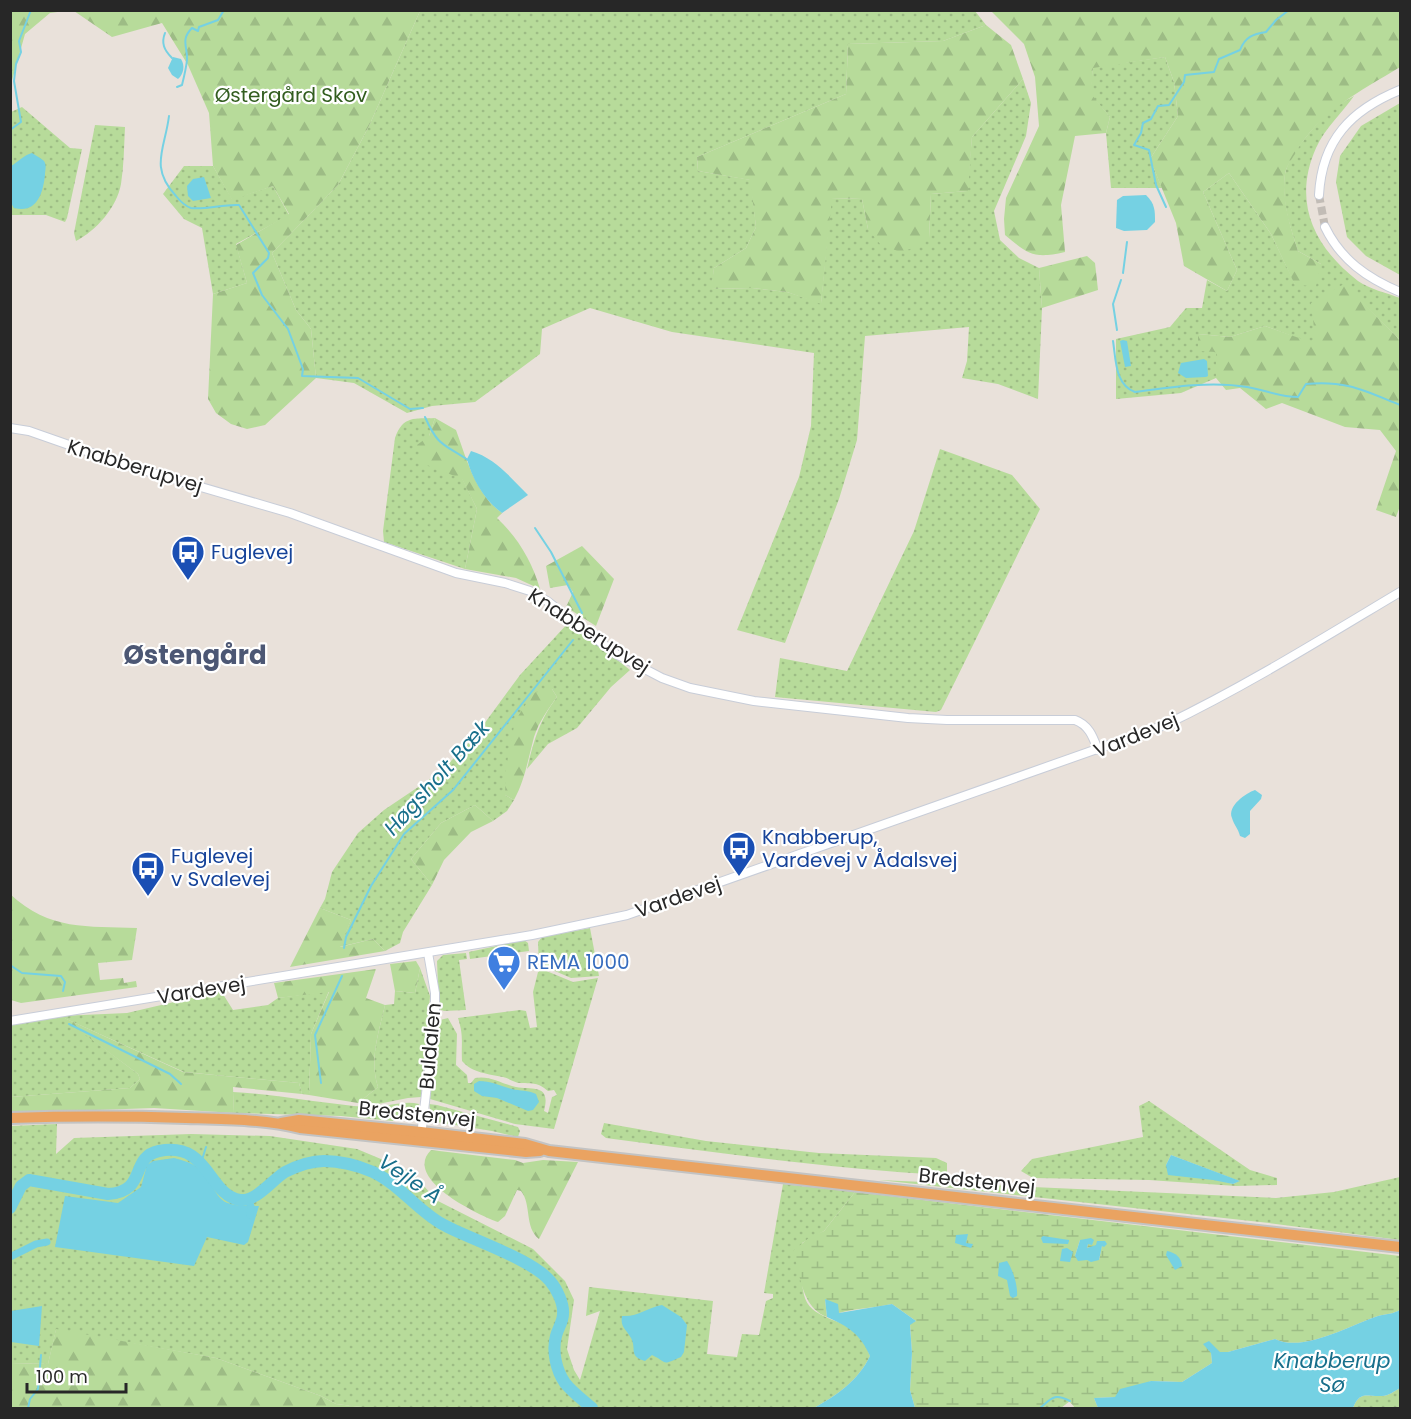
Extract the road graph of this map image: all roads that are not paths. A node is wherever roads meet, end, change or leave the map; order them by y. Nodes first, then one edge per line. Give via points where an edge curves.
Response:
1 (1401, 90) edge
2 (1319, 195) tunnel mouth
3 (1325, 227) tunnel mouth
4 (1401, 292) edge
5 (10, 428) edge
6 (1401, 592) edge
7 (1098, 750) junction
8 (428, 953) junction
9 (10, 1021) edge
10 (10, 1118) edge
11 (421, 1136) junction
12 (1401, 1247) edge

1 - 2 street via 1368,105 1344,126 1329,151
3 - 4 street via 1353,266
5 - 7 street, Knabberupvej via 280,510 456,573 530,591 616,654 690,688 754,701 908,718 1076,720 1090,730
6 - 7 street, Vardevej via 1209,704
7 - 8 street, Vardevej via 627,915 566,930
8 - 9 street, Vardevej
8 - 11 street, Buldalen via 435,1017
10 - 11 highway, Bredstenvej via 144,1117 280,1123 300,1128
11 - 12 highway, Bredstenvej via 525,1144 549,1151

